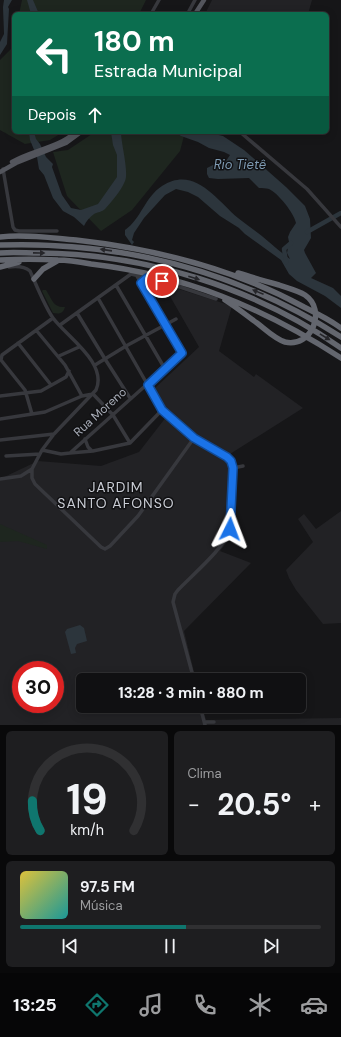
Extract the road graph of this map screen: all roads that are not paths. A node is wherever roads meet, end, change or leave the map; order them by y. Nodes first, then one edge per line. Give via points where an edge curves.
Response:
1 (159, 0) edge
2 (195, 0) edge
3 (201, 0) edge
4 (204, 0) edge
5 (152, 12) edge
6 (190, 12) edge
7 (196, 12) edge
8 (73, 134) edge
9 (78, 134) edge
10 (242, 134) edge
11 (45, 150) junction
12 (2, 170) edge
13 (341, 227) edge
14 (57, 231) dead end
15 (2, 237) edge
16 (0, 245) edge
17 (0, 253) edge
18 (28, 259) junction
19 (0, 260) edge
20 (58, 260) junction
21 (0, 267) edge
22 (220, 269) junction
23 (137, 276) junction
24 (147, 278) junction
25 (34, 279) junction
26 (141, 283) junction
27 (116, 285) junction
28 (212, 292) junction
29 (98, 298) junction
30 (271, 298) junction
31 (216, 299) dead end
32 (77, 313) junction
33 (53, 318) junction
34 (176, 319) dead end
35 (60, 325) junction
36 (166, 325) junction
37 (340, 327) edge
38 (36, 330) junction
39 (146, 335) junction
40 (341, 337) edge
41 (18, 343) junction
42 (126, 346) junction
43 (80, 347) junction
44 (341, 348) edge
45 (59, 356) junction
46 (341, 358) edge
47 (105, 359) junction
48 (1, 360) edge
49 (95, 365) junction
50 (165, 369) junction
51 (69, 371) junction
52 (148, 385) junction
53 (51, 386) junction
54 (26, 394) junction
55 (93, 394) junction
56 (0, 396) edge
57 (82, 396) junction
58 (130, 398) junction
59 (162, 410) junction
60 (32, 414) junction
61 (113, 415) junction
62 (0, 419) edge
63 (54, 434) junction
64 (194, 438) junction
65 (0, 440) edge
66 (85, 440) junction
67 (130, 443) junction
68 (42, 450) junction
69 (93, 451) junction
70 (70, 453) junction
71 (40, 454) junction
72 (6, 456) dead end
73 (243, 466) dead end
74 (233, 468) junction
75 (32, 469) junction
76 (0, 479) edge
77 (192, 673) edge
78 (202, 713) edge
79 (214, 722) dead end
80 (205, 724) edge

1 - 5 street
2 - 6 street
3 - 6 main road
4 - 7 main road
8 - 11 main road
9 - 11 main road via 71,140
10 - 13 street via 307,189
11 - 12 main road via 14,161
12 - 14 street via 15,230
15 - 22 highway via 40,237 105,243
30 -> 16 highway via 232,281 130,253 64,246
17 -> 44 highway via 90,256 174,271 254,299 291,317
18 - 19 highway
18 - 20 highway
18 - 21 highway
20 - 25 highway
20 - 28 highway via 130,269
21 - 25 street via 27,268
22 - 28 highway via 291,289 305,296 315,308 315,323 307,336 293,342 285,342
22 - 37 highway via 290,299
23 - 24 street
23 - 26 street
23 - 27 street via 131,274
24 - 26 street
24 - 31 street
25 - 33 street
26 - 36 street
27 - 29 street
27 - 39 street
28 - 46 highway via 267,316
29 - 32 street
29 - 42 street
30 - 37 highway
30 - 40 highway
32 - 35 street
32 - 47 street
33 - 35 street
33 - 38 street
34 - 36 street
35 - 43 street
36 - 39 street
36 - 50 street, Rua Moreno via 182,351
38 - 41 street
38 - 45 street
39 - 42 street
39 - 50 street
41 - 48 street via 2,355
41 - 53 street
42 - 47 street
42 - 52 street
43 - 45 street
43 - 49 street
45 - 51 street
47 - 49 street
47 - 58 street
48 - 54 street via 23,386
49 - 55 street via 98,384
50 - 52 street, Rua Moreno
51 - 53 street via 66,377
51 - 57 street
52 - 58 street, Rua Moreno
52 - 59 street
53 - 54 street
54 - 56 street
54 - 60 street
55 - 57 street
55 - 61 street
55 - 63 street
57 - 60 street via 52,410
58 - 61 street, Rua Moreno
59 - 64 street
59 - 67 street
60 - 62 street
61 - 66 street, Rua Moreno
61 - 67 street
63 - 65 street
63 - 68 street
64 - 74 street via 227,457
64 - 75 street via 138,516 107,548 101,547 34,484
66 - 69 street
66 - 70 street, Rua Moreno
67 - 69 street
68 - 70 street, Rua Moreno
68 - 71 street
69 - 70 street
71 - 72 street
71 - 75 street
73 - 74 street
74 - 77 street via 230,529 227,538 173,598
75 - 76 street via 21,476
78 - 80 street
79 - 80 street

